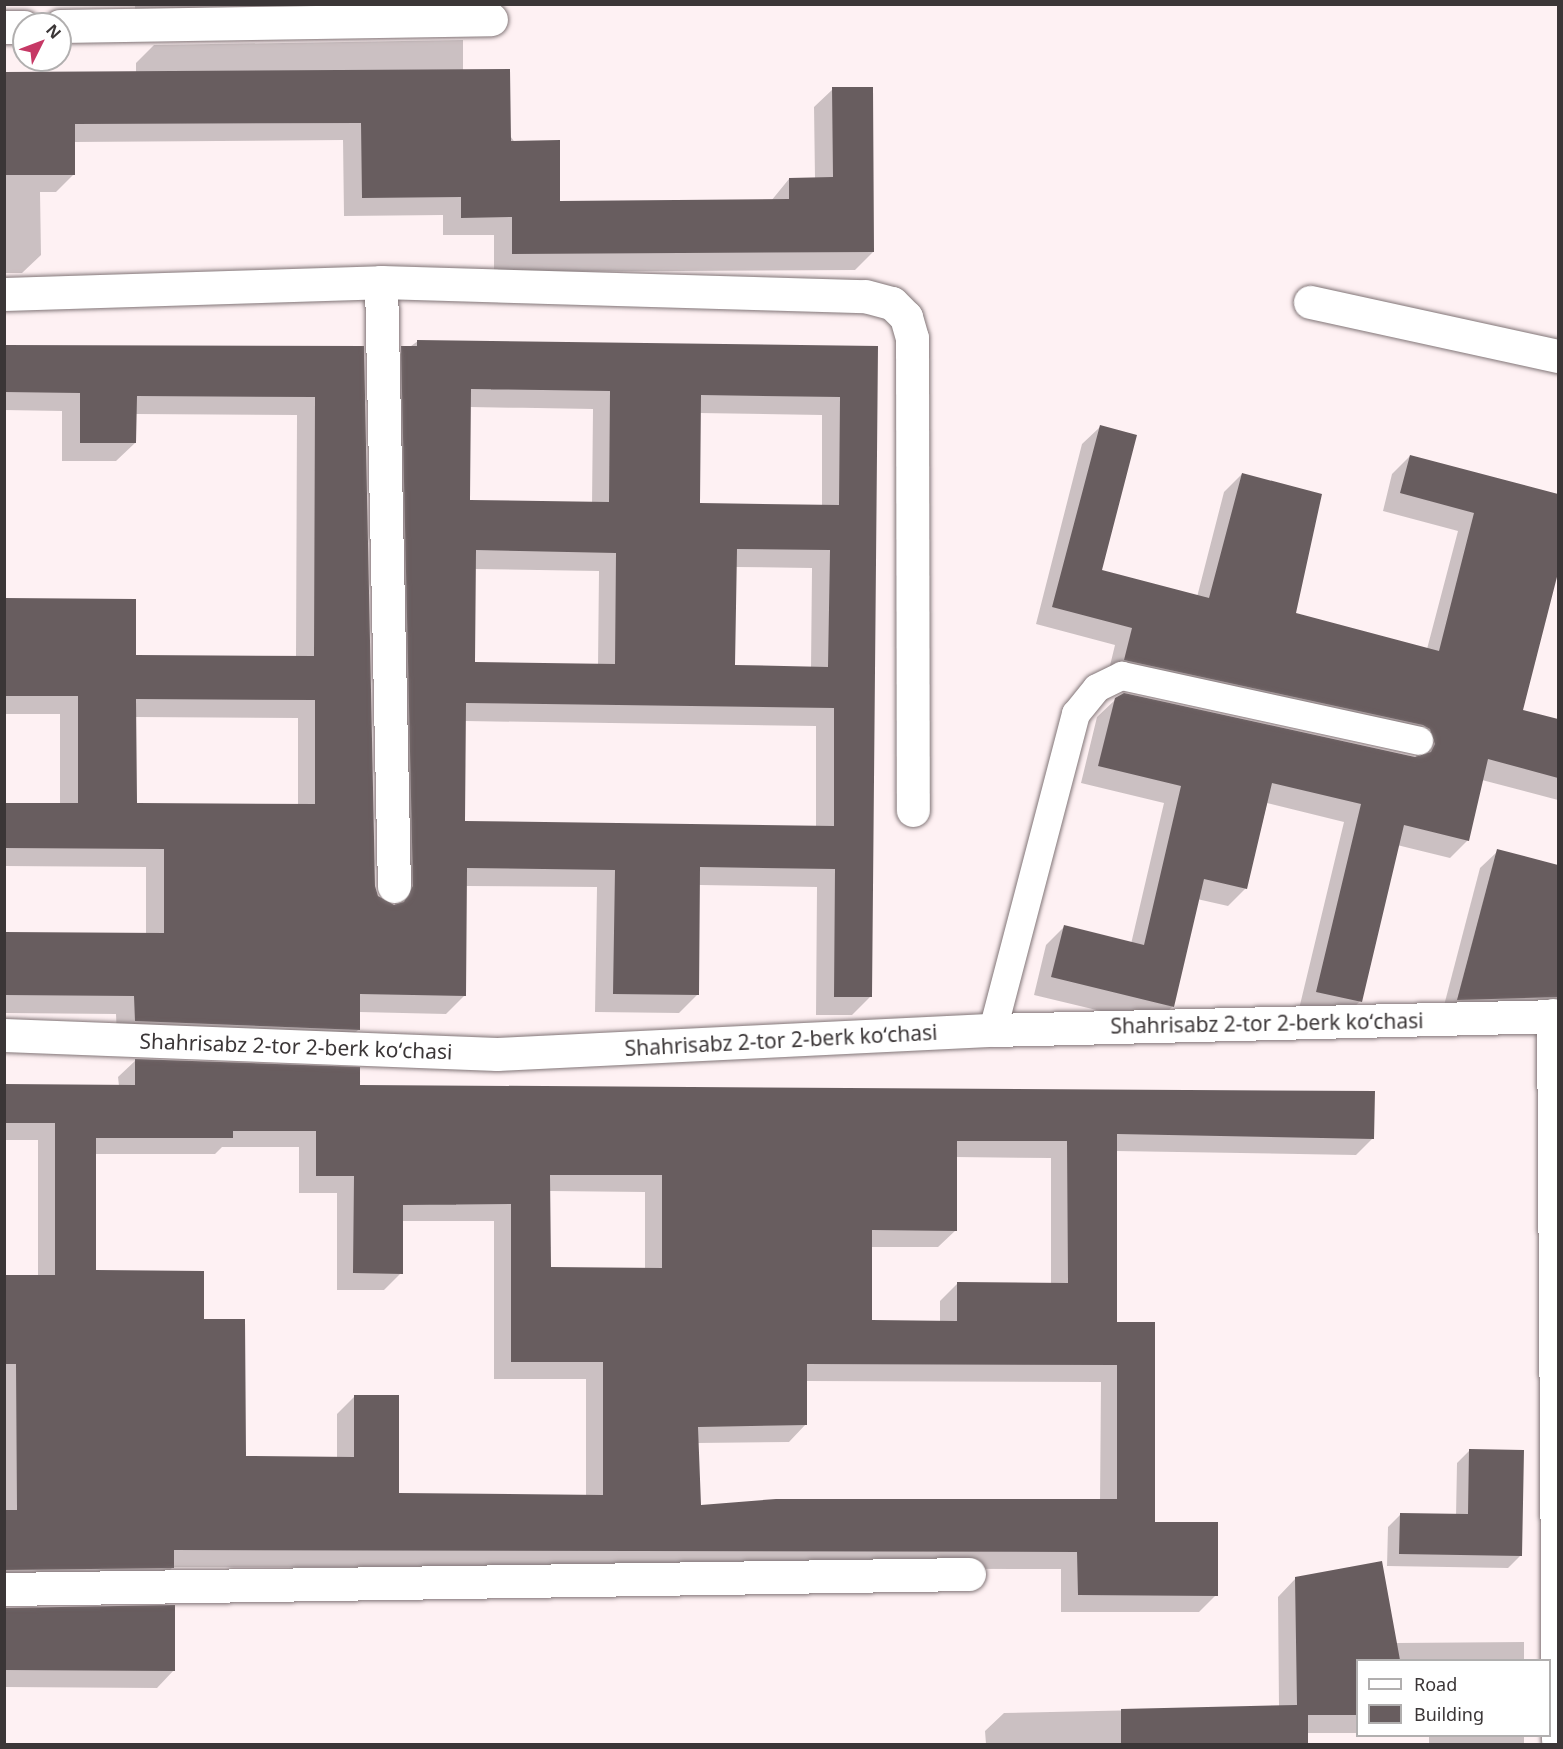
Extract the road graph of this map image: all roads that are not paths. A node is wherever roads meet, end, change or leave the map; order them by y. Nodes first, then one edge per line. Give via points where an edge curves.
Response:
1 (491, 19) dead end
2 (72, 26) edge
3 (381, 282) junction
4 (4, 294) edge
5 (1310, 302) dead end
6 (1558, 356) edge
7 (1419, 741) dead end
8 (913, 810) dead end
9 (394, 886) dead end
10 (1556, 1015) edge
11 (993, 1030) junction
12 (4, 1035) edge
13 (969, 1574) dead end
14 (4, 1589) edge
15 (1558, 1739) edge

1 - 2 street
3 - 4 street
3 - 8 street via 865,296 900,309 912,338
3 - 9 street
5 - 6 street
7 - 11 lane via 1122,676 1098,688 1076,714
10 - 11 street, Shahrisabz 2-tor 2-berk koʻchasi
10 - 15 street
11 - 12 street, Shahrisabz 2-tor 2-berk koʻchasi via 497,1054
13 - 14 street

